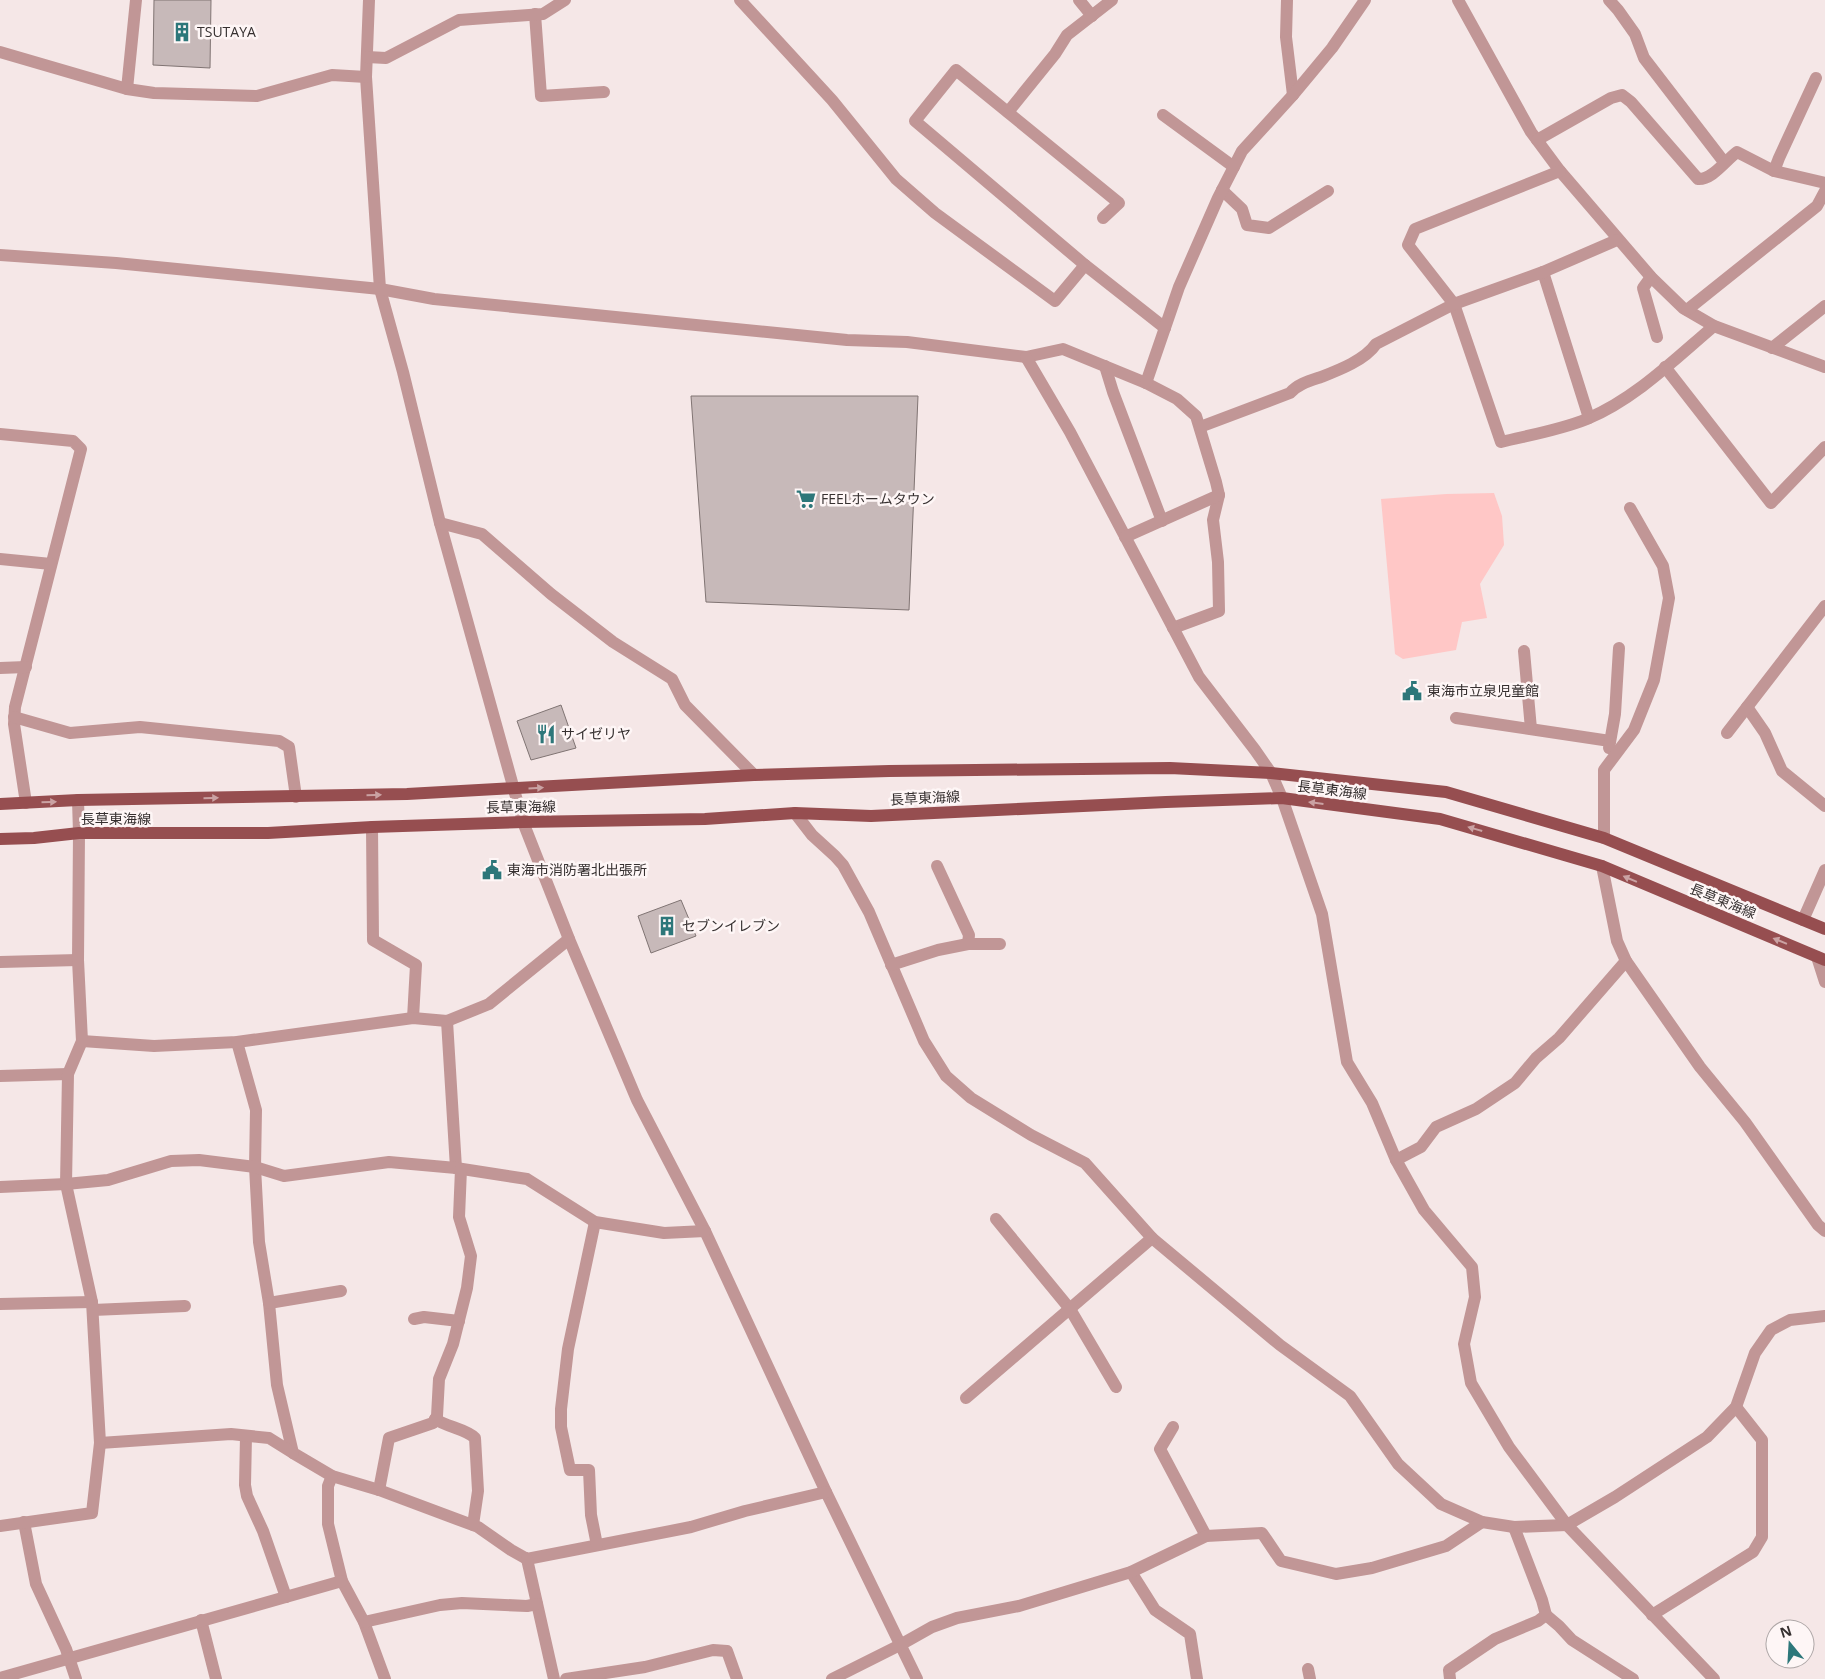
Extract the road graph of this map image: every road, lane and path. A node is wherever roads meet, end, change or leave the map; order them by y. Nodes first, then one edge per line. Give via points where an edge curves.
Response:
1 (136, 0) edge
2 (369, 0) edge
3 (565, 0) edge
4 (740, 0) edge
5 (1080, 0) edge
6 (1112, 0) edge
7 (1287, 0) edge
8 (1366, 0) edge
9 (1458, 0) edge
10 (1609, 0) edge
11 (535, 14) junction
12 (1092, 16) junction
13 (0, 52) edge
14 (367, 57) junction
15 (366, 77) junction
16 (1816, 78) dead end
17 (126, 89) junction
18 (604, 92) dead end
19 (1293, 95) junction
20 (1008, 112) junction
21 (1163, 114) dead end
22 (1537, 140) junction
23 (1724, 162) junction
24 (1234, 167) junction
25 (1560, 171) junction
26 (1774, 171) junction
27 (1825, 183) edge
28 (1222, 190) junction
29 (1328, 191) dead end
30 (1825, 191) edge
31 (1103, 218) dead end
32 (1618, 240) junction
33 (0, 256) edge
34 (1085, 265) junction
35 (1543, 272) junction
36 (1651, 277) junction
37 (380, 289) junction
38 (1454, 304) junction
39 (1825, 306) edge
40 (1687, 310) junction
41 (1714, 326) junction
42 (1165, 328) junction
43 (1657, 338) dead end
44 (1772, 348) junction
45 (1026, 357) junction
46 (1105, 366) junction
47 (1665, 367) junction
48 (1825, 367) edge
49 (1146, 383) junction
50 (1589, 418) junction
51 (1200, 427) junction
52 (0, 434) edge
53 (1825, 447) edge
54 (1219, 495) junction
55 (1630, 508) dead end
56 (1162, 520) junction
57 (440, 523) junction
58 (1124, 537) junction
59 (0, 559) edge
60 (51, 564) junction
61 (1825, 606) edge
62 (1173, 628) junction
63 (1619, 648) dead end
64 (1524, 651) dead end
65 (26, 667) junction
66 (0, 668) edge
67 (1746, 707) junction
68 (14, 717) junction
69 (1456, 718) dead end
70 (1531, 729) junction
71 (1727, 732) dead end
72 (1610, 741) junction
73 (1604, 770) junction
74 (1270, 773) junction
75 (754, 775) junction
76 (514, 789) junction
77 (296, 797) junction
78 (1282, 798) junction
79 (78, 800) junction
80 (26, 802) junction
81 (0, 804) edge
82 (1825, 806) edge
83 (795, 814) junction
84 (523, 822) junction
85 (372, 827) junction
86 (79, 833) junction
87 (1604, 838) junction
88 (0, 839) edge
89 (937, 866) dead end
90 (1602, 866) junction
91 (1825, 870) edge
92 (1803, 920) junction
93 (1825, 929) edge
94 (569, 939) junction
95 (968, 944) junction
96 (1000, 944) dead end
97 (1821, 958) edge
98 (78, 960) junction
99 (1626, 961) junction
100 (0, 962) edge
101 (892, 965) junction
102 (1825, 982) edge
103 (413, 1018) junction
104 (447, 1021) junction
105 (82, 1041) junction
106 (237, 1042) junction
107 (68, 1074) junction
108 (0, 1076) edge
109 (1396, 1160) junction
110 (255, 1167) junction
111 (458, 1169) junction
112 (66, 1184) junction
113 (0, 1187) edge
114 (996, 1220) dead end
115 (595, 1222) junction
116 (705, 1231) junction
117 (1825, 1231) edge
118 (1152, 1238) junction
119 (341, 1291) dead end
120 (269, 1303) junction
121 (0, 1304) edge
122 (92, 1306) junction
123 (185, 1306) dead end
124 (1070, 1309) junction
125 (1825, 1316) edge
126 (414, 1319) dead end
127 (459, 1321) junction
128 (1116, 1387) dead end
129 (966, 1398) dead end
130 (1736, 1407) junction
131 (435, 1419) junction
132 (1173, 1427) dead end
133 (246, 1436) junction
134 (100, 1442) junction
135 (293, 1453) junction
136 (332, 1476) junction
137 (379, 1490) junction
138 (826, 1492) junction
139 (24, 1522) junction
140 (1482, 1522) junction
141 (473, 1525) junction
142 (1567, 1525) junction
143 (0, 1526) edge
144 (1514, 1527) junction
145 (1206, 1536) junction
146 (597, 1545) junction
147 (527, 1559) junction
148 (1131, 1572) junction
149 (342, 1581) junction
150 (286, 1597) junction
151 (537, 1604) junction
152 (1652, 1615) junction
153 (1546, 1616) junction
154 (201, 1620) junction
155 (364, 1622) junction
156 (900, 1645) junction
157 (69, 1659) junction
158 (3, 1678) edge
159 (76, 1679) edge
160 (216, 1679) edge
161 (385, 1679) edge
162 (554, 1679) edge
163 (566, 1679) edge
164 (737, 1679) edge
165 (832, 1679) edge
166 (917, 1679) edge
167 (1197, 1679) edge
168 (1450, 1679) edge
169 (1633, 1679) edge
170 (1714, 1679) edge

1 - 17 street
2 - 14 street
3 - 11 street via 543,14
4 - 34 street via 832,100 896,179 935,213 1055,300
5 - 12 street
6 - 12 street
7 - 19 street via 1286,37
8 - 19 street
9 - 22 street
10 - 23 street via 1635,34 1644,58
11 - 14 street via 459,20 386,58
11 - 18 street via 541,96
12 - 20 street via 1067,35
13 - 17 street
14 - 15 street
15 - 17 street via 332,75 257,96 154,93
15 - 37 street
16 - 26 street
19 - 24 street via 1242,151
20 - 31 street via 1119,203
20 - 34 street via 956,70 915,121
21 - 24 street
22 - 23 street via 1622,95 1698,179 1705,180
22 - 25 street
23 - 26 street via 1737,152
24 - 28 street
25 - 32 street
25 - 38 street via 1415,229 1408,245
26 - 27 street
28 - 29 street via 1242,209 1247,225 1269,228
28 - 42 street
30 - 40 street via 1817,206
32 - 35 street
32 - 36 street
33 - 37 street via 116,263
34 - 42 street
35 - 38 street
35 - 50 street
36 - 40 street
36 - 43 street via 1643,288
37 - 45 street via 434,299 847,340 907,342
37 - 57 street
38 - 50 street via 1501,442
38 - 51 street via 1376,344 1370,353 1296,386 1290,393
39 - 44 street
40 - 41 street
41 - 44 street
41 - 47 street
42 - 49 street
44 - 48 street
45 - 46 street via 1063,349
45 - 58 street via 1070,432
46 - 49 street
46 - 56 street
47 - 50 street via 1626,397
47 - 53 street via 1771,503
49 - 51 street via 1177,400 1196,416
51 - 54 street
52 - 60 street via 74,442 81,450
54 - 56 street
54 - 62 street via 1213,520 1218,562 1218,611
55 - 73 street via 1663,566 1668,598 1654,680 1634,730
56 - 58 street
57 - 75 street via 482,534 551,594 606,636 672,679 685,706
57 - 76 street
58 - 62 street
59 - 60 street
60 - 65 street
61 - 67 street
62 - 74 street via 1199,677
63 - 72 street
64 - 70 street
65 - 66 street
65 - 68 street
67 - 71 street
67 - 82 street via 1765,733 1782,771
68 - 77 street via 70,733 140,727 279,740 289,748
68 - 80 street
69 - 70 street
70 - 72 street
72 - 73 street
73 - 87 street
74 - 75 main road, 長草東海線 via 1170,768
74 - 78 street
74 - 87 main road, 長草東海線 via 1446,792
76 -> 75 main road, 長草東海線
77 -> 76 main road, 長草東海線
76 - 84 street
79 -> 77 main road, 長草東海線
78 - 83 main road, 長草東海線 via 871,816
90 -> 78 main road, 長草東海線 via 1440,819
78 - 109 street via 1322,914 1347,1062 1372,1102
80 -> 79 main road, 長草東海線
79 - 86 street
80 - 81 main road, 長草東海線
83 - 84 main road, 長草東海線
83 - 101 street via 842,865 869,912
84 - 85 main road, 長草東海線
84 - 94 street
85 - 86 main road, 長草東海線 via 268,833
85 - 103 street via 373,940 416,966
86 - 88 main road, 長草東海線
86 - 98 street
87 - 92 main road, 長草東海線
89 - 95 street via 969,936
97 -> 90 main road, 長草東海線
90 - 99 street via 1617,941
91 - 92 street
92 - 93 main road, 長草東海線
94 - 104 street via 488,1004
94 - 116 street via 637,1100
95 - 96 street
95 - 101 street
97 - 102 street
98 - 100 street
98 - 105 street
99 - 109 street via 1515,1083 1476,1109 1436,1127 1420,1147
99 - 117 street via 1700,1067 1746,1122
101 - 118 street via 924,1041 946,1076 971,1098 1084,1163
103 - 104 street
103 - 106 street
104 - 111 street
105 - 106 street via 154,1046
105 - 107 street
106 - 110 street via 256,1110
107 - 108 street
107 - 112 street
109 - 142 street via 1424,1210 1472,1267 1475,1297 1464,1344 1471,1383 1509,1447
110 - 111 street via 284,1176 389,1162
110 - 112 street via 199,1160 171,1161 108,1180
110 - 120 street via 259,1242
111 - 115 street via 527,1179
111 - 127 street via 459,1217 470,1256
112 - 113 street
112 - 122 street
114 - 124 street
115 - 116 street via 664,1233
115 - 146 street via 568,1348 561,1427 570,1470 589,1470 591,1515
116 - 138 street
118 - 124 street
118 - 140 street via 1280,1345 1350,1396 1398,1464 1441,1504
119 - 120 street
120 - 135 street via 278,1385
121 - 122 street
122 - 123 street
122 - 134 street
124 - 128 street
124 - 129 street
125 - 130 street via 1790,1320 1771,1330 1755,1353
126 - 127 street
127 - 131 street via 439,1379
130 - 142 street via 1707,1437
130 - 152 street via 1762,1440 1762,1537 1753,1552
131 - 137 street via 433,1423 389,1438
131 - 141 street via 445,1426 471,1433 475,1438 478,1491
132 - 145 street via 1160,1449
133 - 134 street via 231,1434
133 - 135 street via 269,1438
133 - 150 street via 247,1496 264,1530
134 - 139 street via 92,1513
135 - 136 street
136 - 137 street
136 - 149 street via 328,1486 328,1524
137 - 141 street
138 - 146 street via 691,1527
138 - 156 street
139 - 143 street
139 - 157 street via 36,1584
140 - 144 street
140 - 145 street via 1446,1546 1372,1568 1336,1574 1282,1561 1262,1533
141 - 147 street
142 - 144 street
142 - 152 street
144 - 153 street
145 - 148 street
146 - 147 street
147 - 151 street
148 - 156 street via 1019,1606 957,1618 932,1627
148 - 167 street via 1155,1610 1190,1634
149 - 150 street
149 - 155 street
150 - 154 street
151 - 155 street via 440,1605
151 - 162 street
152 - 170 street
153 - 168 street via 1495,1639 1449,1670
153 - 169 street via 1572,1640
154 - 157 street
154 - 160 street
155 - 161 street
156 - 165 street
156 - 166 street
157 - 158 street
157 - 159 street
163 - 164 street via 645,1667 713,1650 727,1651

